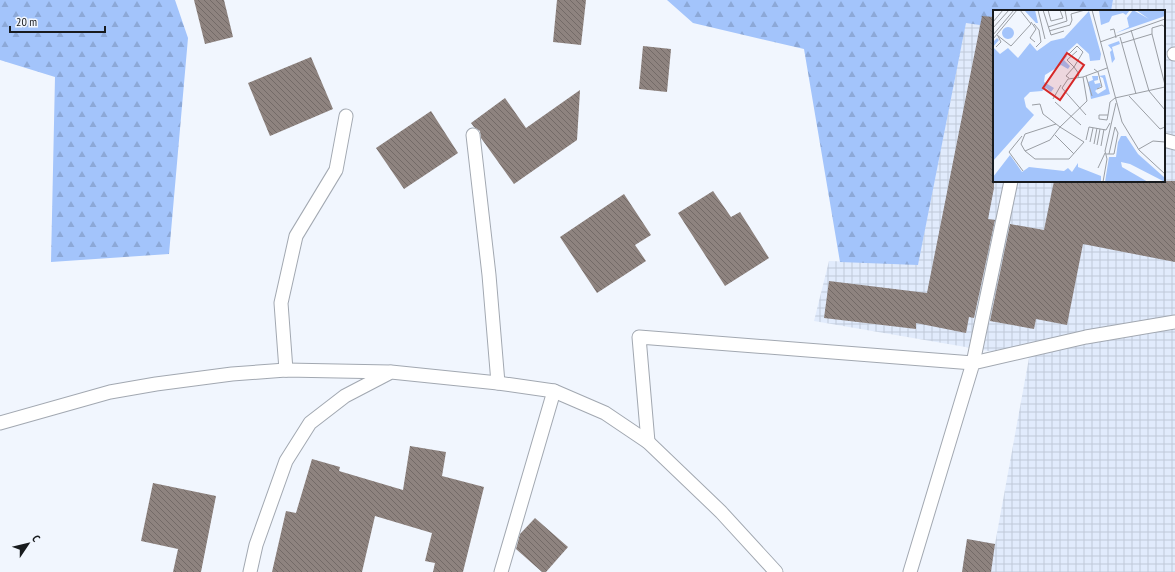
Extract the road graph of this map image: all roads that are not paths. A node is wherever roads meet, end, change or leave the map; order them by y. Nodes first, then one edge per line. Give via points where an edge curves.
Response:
1 (346, 116) dead end
2 (473, 135) dead end
3 (1165, 140) edge
4 (1175, 142) edge
5 (1011, 182) edge
6 (1175, 322) edge
7 (973, 363) junction
8 (286, 370) junction
9 (392, 372) junction
10 (498, 383) junction
11 (554, 391) junction
12 (0, 423) edge
13 (648, 442) junction
14 (250, 572) edge
15 (501, 572) edge
16 (776, 572) edge
17 (910, 572) edge

1 - 8 lane via 336,170 296,236 281,303
2 - 10 lane
3 - 4 lane
5 - 7 lane
6 - 7 lane via 1086,337
7 - 13 lane via 639,337
7 - 17 lane
8 - 9 lane
8 - 12 lane via 232,374 110,392
9 - 10 lane
9 - 14 lane via 345,396 310,423 286,461 256,544
10 - 11 lane
11 - 13 lane via 605,413
11 - 15 lane
13 - 16 lane via 721,512

